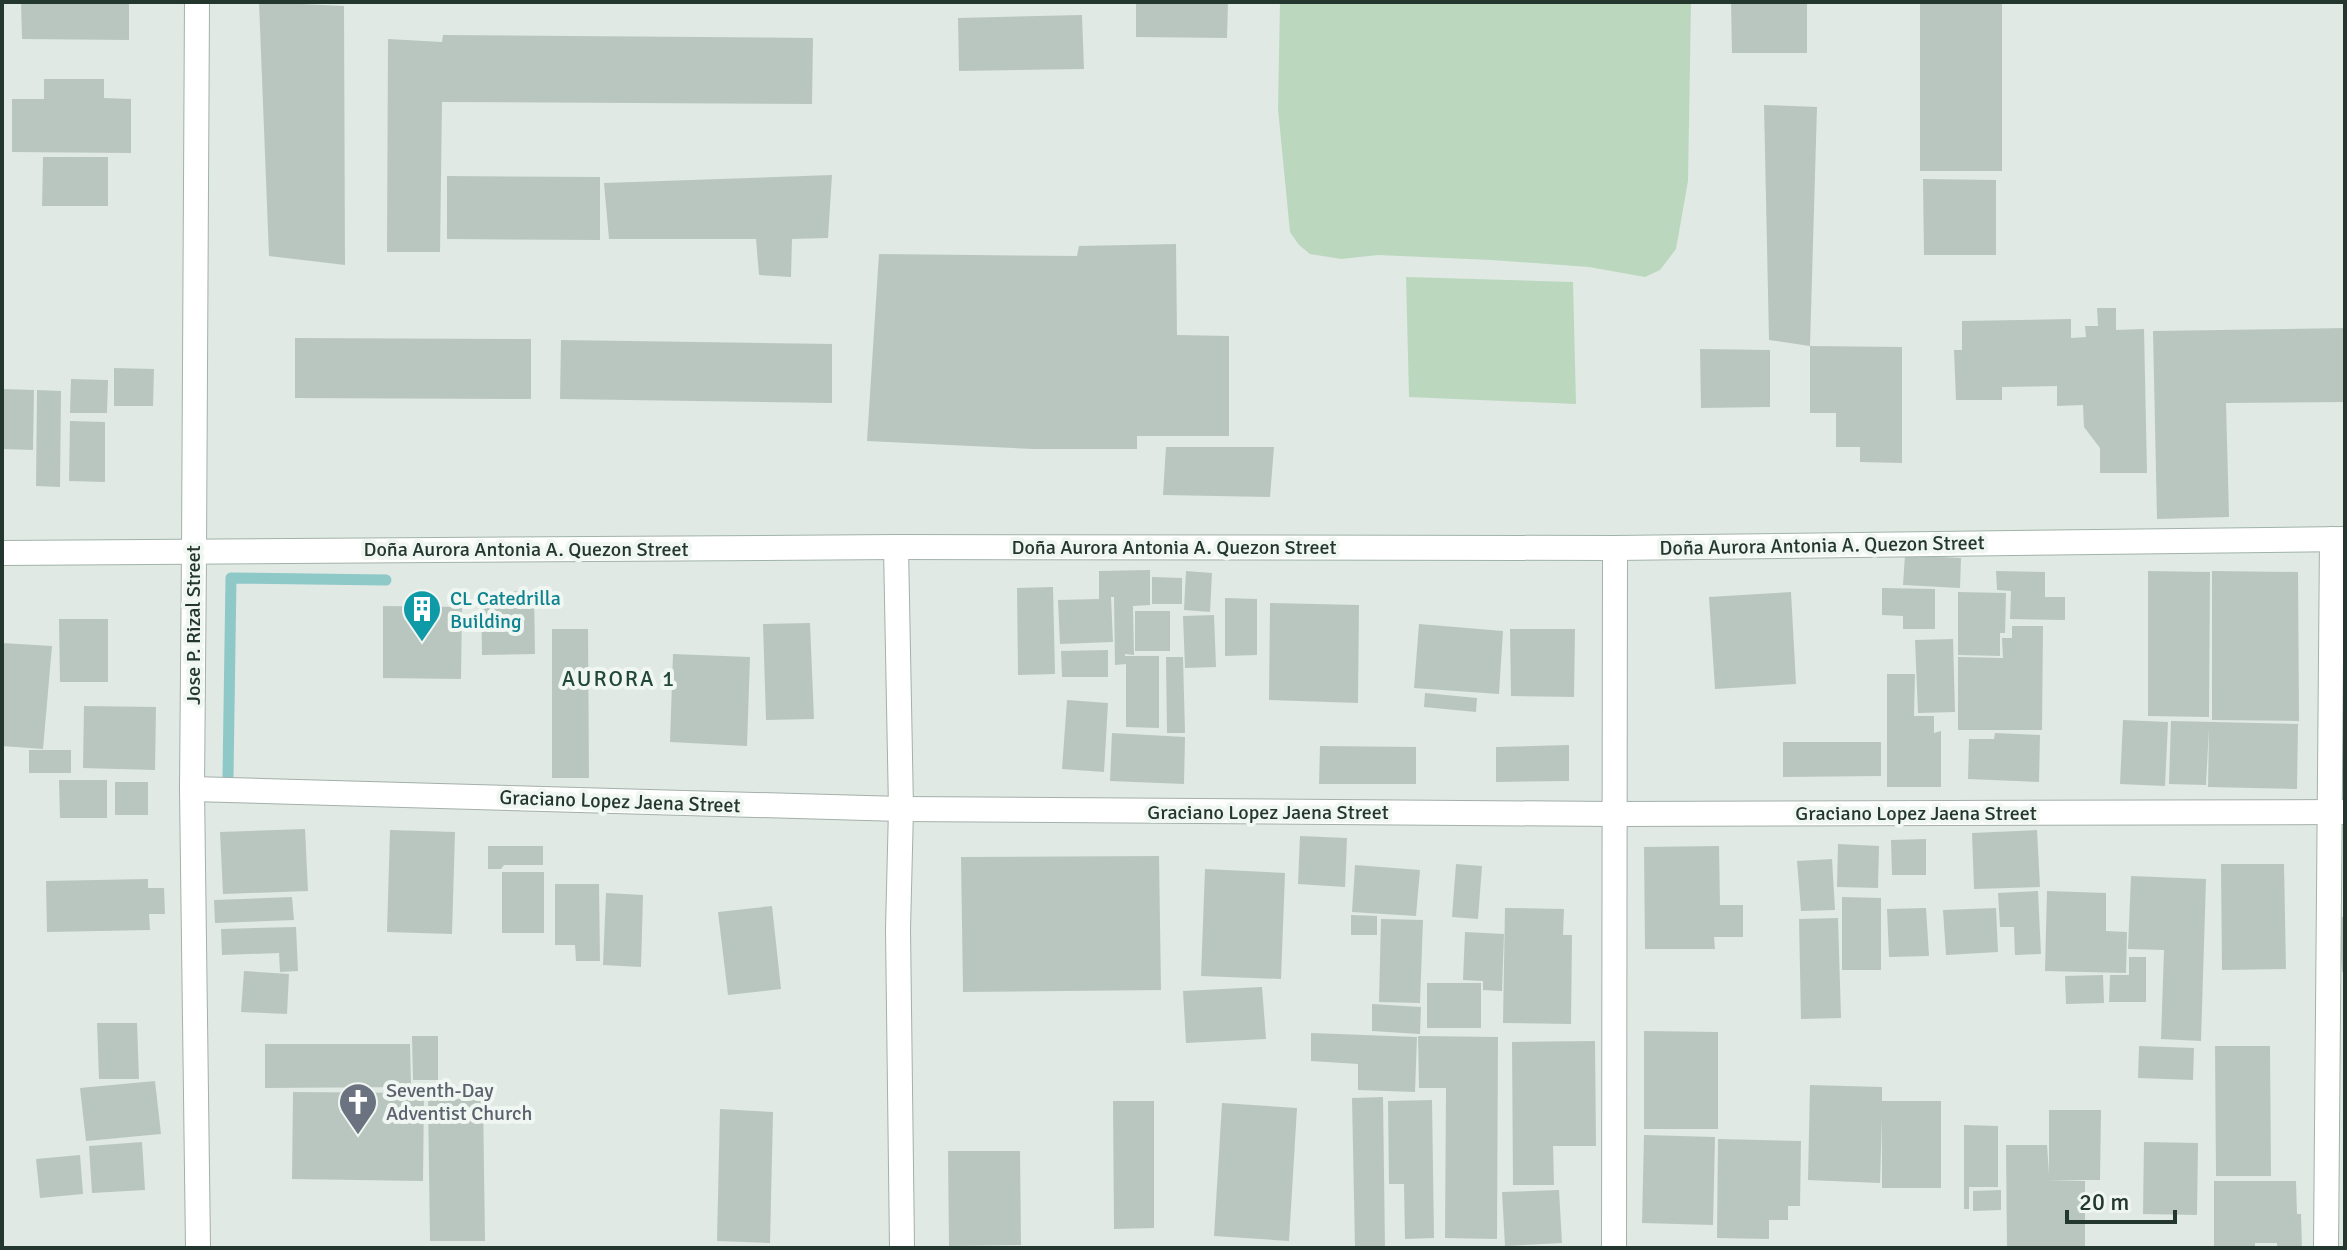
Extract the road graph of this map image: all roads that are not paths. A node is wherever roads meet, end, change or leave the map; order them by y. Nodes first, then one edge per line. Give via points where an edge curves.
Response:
1 (197, 2) edge
2 (2338, 539) edge
3 (896, 547) junction
4 (1615, 548) junction
5 (194, 552) junction
6 (2, 553) edge
7 (192, 789) junction
8 (901, 809) junction
9 (2337, 812) edge
10 (1614, 814) junction
11 (198, 1248) edge
12 (902, 1248) edge
13 (1614, 1248) edge
14 (2326, 1248) edge

1 - 5 street, Jose P. Rizal Street
2 - 4 street, Doña Aurora Antonia A. Quezon Street
2 - 9 street
3 - 4 street, Doña Aurora Antonia A. Quezon Street
3 - 5 street, Doña Aurora Antonia A. Quezon Street
3 - 8 street
4 - 10 street
5 - 6 street, Doña Aurora Antonia A. Quezon Street
5 - 7 street, Jose P. Rizal Street
7 - 8 street, Graciano Lopez Jaena Street
7 - 11 street, Jose P. Rizal Street
8 - 10 street, Graciano Lopez Jaena Street
8 - 12 street
9 - 10 street, Graciano Lopez Jaena Street
9 - 14 street
10 - 13 street

